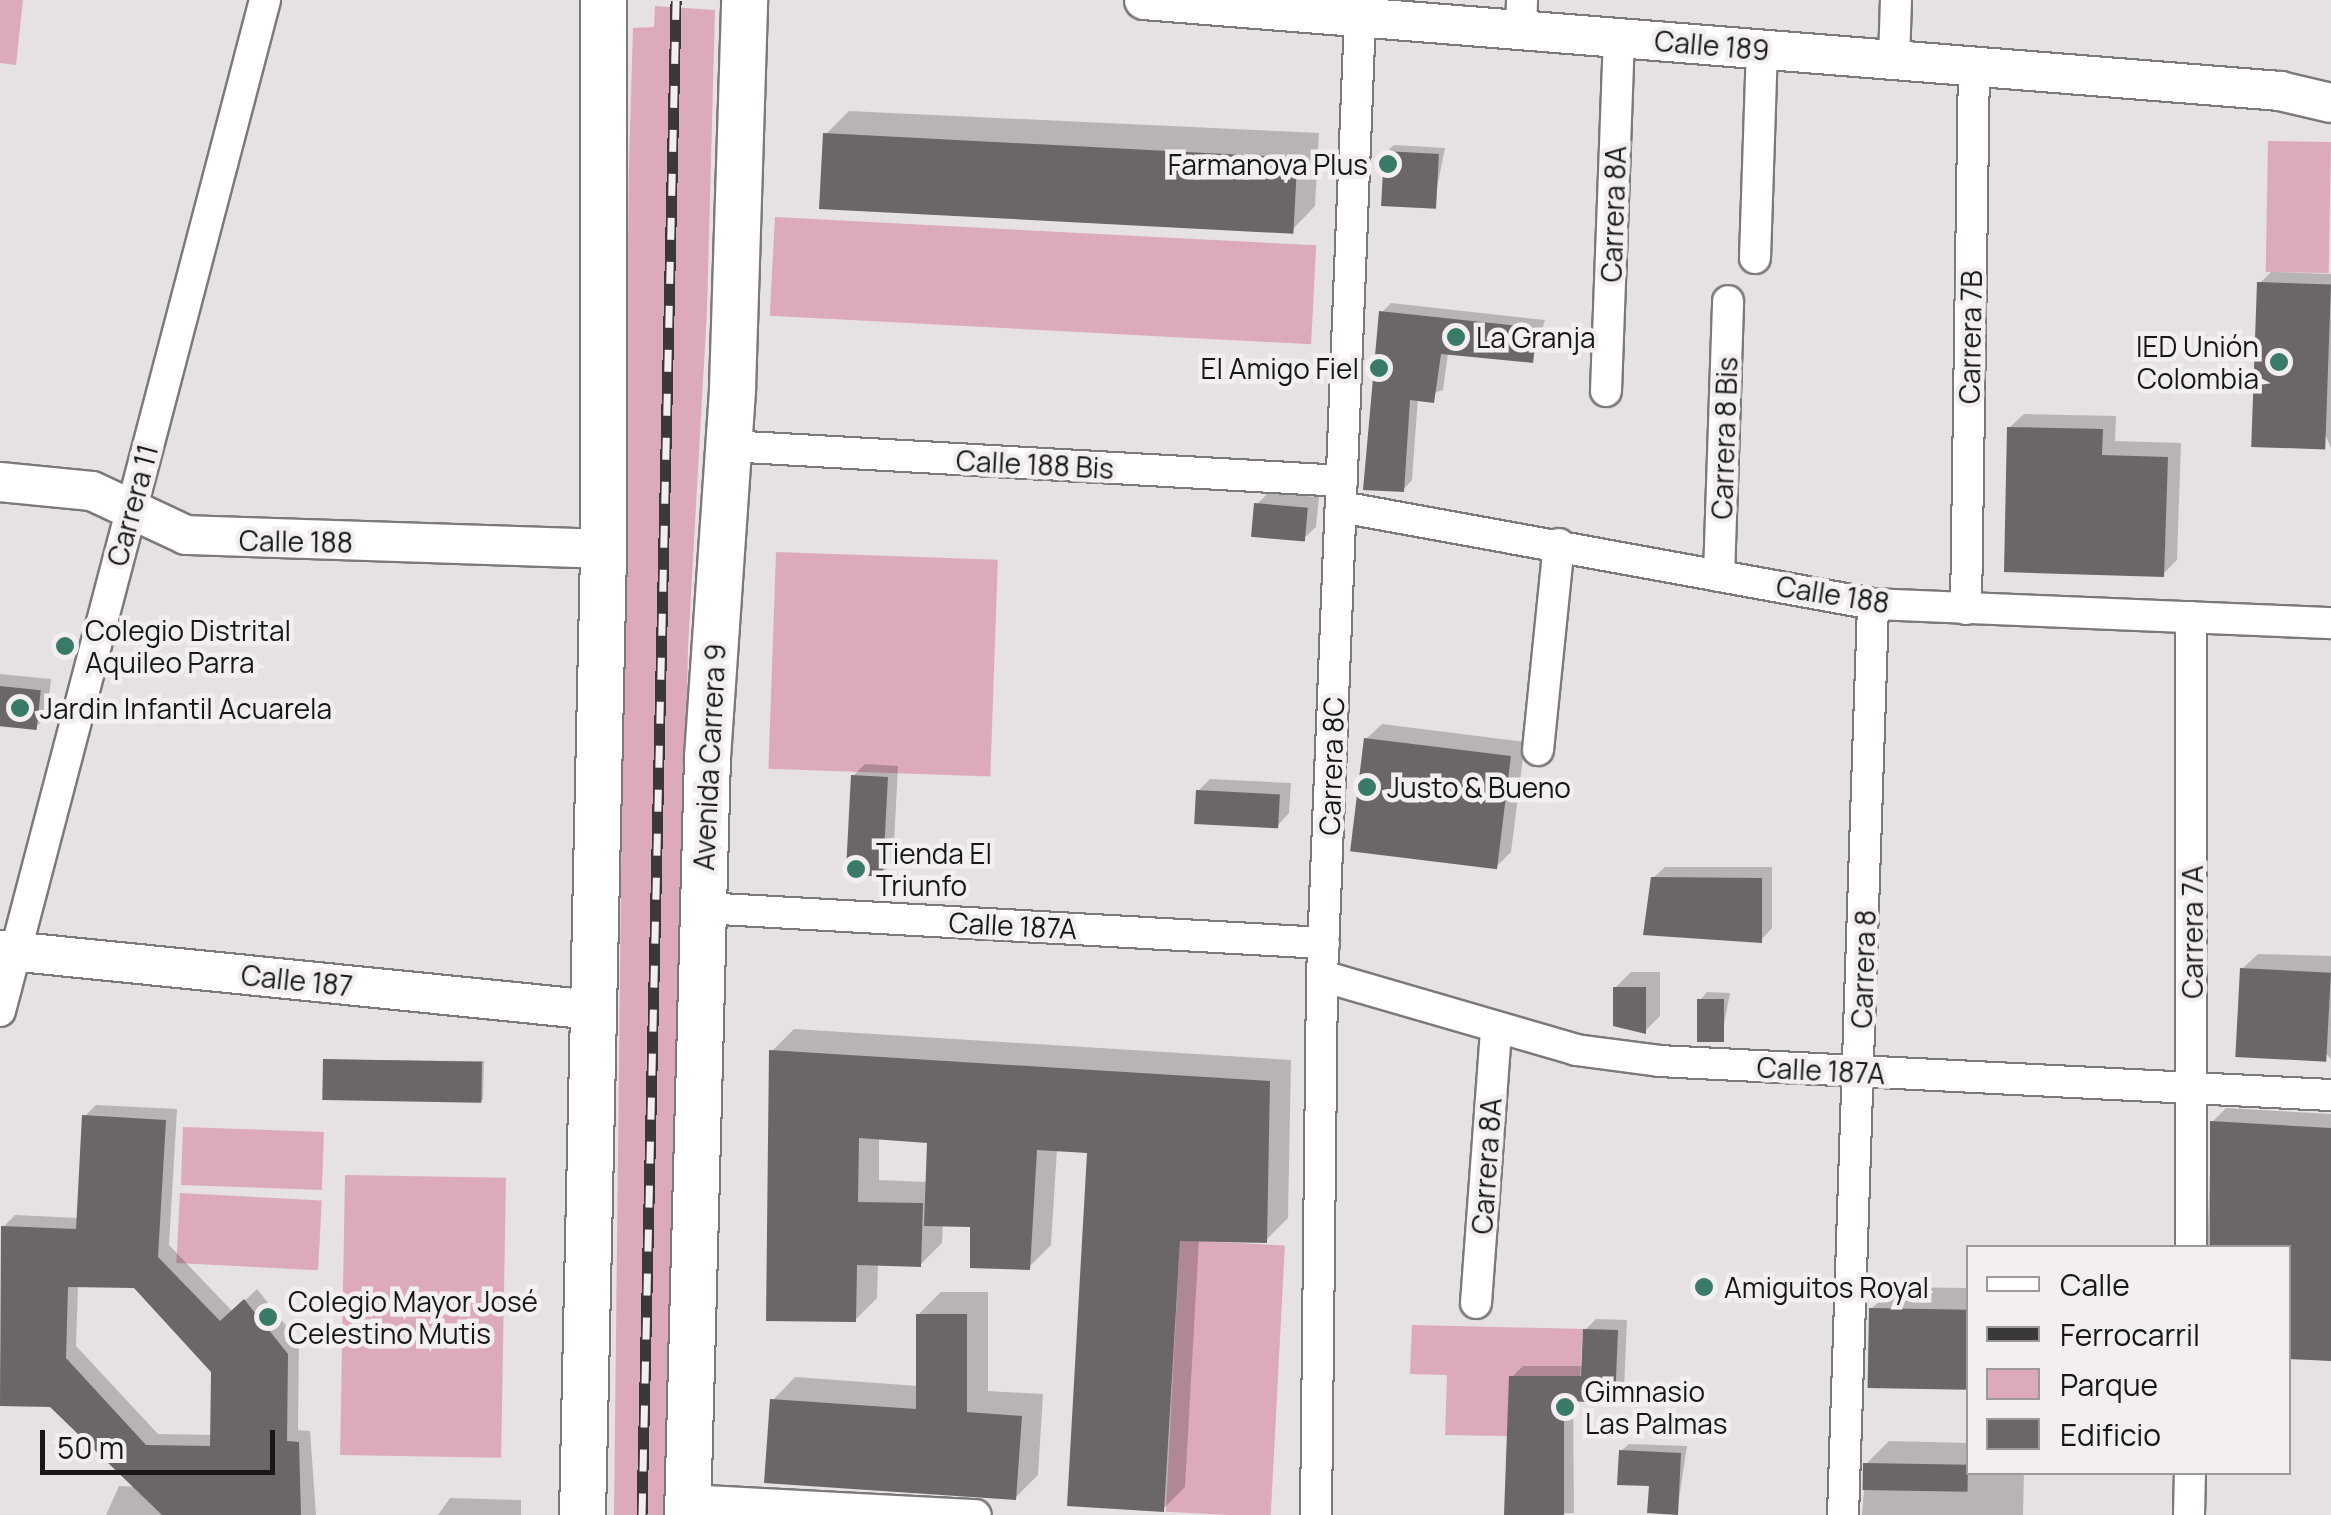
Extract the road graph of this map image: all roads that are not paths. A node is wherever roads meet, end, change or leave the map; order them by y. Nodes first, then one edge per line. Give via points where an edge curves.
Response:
1 (265, 0) edge
2 (602, 0) edge
3 (744, 0) edge
4 (1144, 0) edge
5 (1896, 0) edge
6 (1522, 15) edge
7 (1360, 18) junction
8 (1619, 38) junction
9 (1762, 49) junction
10 (1894, 60) junction
11 (1974, 66) junction
12 (2331, 76) edge
13 (2280, 90) junction
14 (2331, 103) edge
15 (1755, 258) dead end
16 (1728, 302) dead end
17 (1606, 391) dead end
18 (728, 446) junction
19 (0, 482) edge
20 (1342, 494) junction
21 (130, 511) junction
22 (1560, 544) junction
23 (603, 548) junction
24 (1719, 576) junction
25 (1873, 604) junction
26 (1966, 609) junction
27 (2191, 617) junction
28 (2331, 623) edge
29 (1538, 750) dead end
30 (702, 908) junction
31 (1324, 942) junction
32 (7, 951) edge
33 (1322, 976) junction
34 (594, 1010) junction
35 (0, 1012) edge
36 (1496, 1029) junction
37 (1860, 1073) junction
38 (2193, 1088) junction
39 (2331, 1095) edge
40 (2191, 1245) edge
41 (1476, 1304) dead end
42 (2190, 1475) edge
43 (687, 1508) edge
44 (582, 1515) edge
45 (976, 1515) edge
46 (1316, 1515) edge
47 (1843, 1515) edge
48 (2189, 1515) edge

1 - 21 street, Carrera 11
2 - 23 main road
3 - 18 main road, Avenida Carrera 9
4 - 7 street, Calle 189
5 - 10 street
6 - 7 street, Calle 189
6 - 8 street, Calle 189
7 - 20 street, Carrera 8C
8 - 9 street, Calle 189
8 - 17 street, Carrera 8A
9 - 10 street, Calle 189
9 - 15 street
10 - 11 street, Calle 189
11 - 13 street, Calle 189
11 - 26 street, Carrera 7B
12 - 13 street, Calle 189
13 - 14 street, Calle 189
16 - 24 street, Carrera 8 Bis
18 - 20 street, Calle 188 Bis
18 - 30 main road, Avenida Carrera 9
19 - 21 street, Calle 188 via 68,486
20 - 22 street, Calle 188
20 - 31 street, Carrera 8C
21 - 23 street, Calle 188 via 158,527 223,539
21 - 32 street, Carrera 11
22 - 24 street, Calle 188
22 - 29 street
23 - 34 main road
24 - 25 street, Calle 188
25 - 26 street, Calle 188
25 - 37 street, Carrera 8
26 - 27 street, Calle 188
27 - 28 street, Calle 188
27 - 38 street, Carrera 7A
30 - 31 street, Calle 187A
30 - 43 main road, Avenida Carrera 9
31 - 33 street, Carrera 8C
32 - 34 street, Calle 187
32 - 35 street, Carrera 11
33 - 36 street, Calle 187A
33 - 46 street, Carrera 8C
34 - 44 main road
36 - 37 street, Calle 187A via 1660,1061
36 - 41 street, Carrera 8A
37 - 38 street, Calle 187A
37 - 47 street, Carrera 8
38 - 39 street, Calle 187A
38 - 40 street, Carrera 7A
42 - 48 street
43 - 45 street

